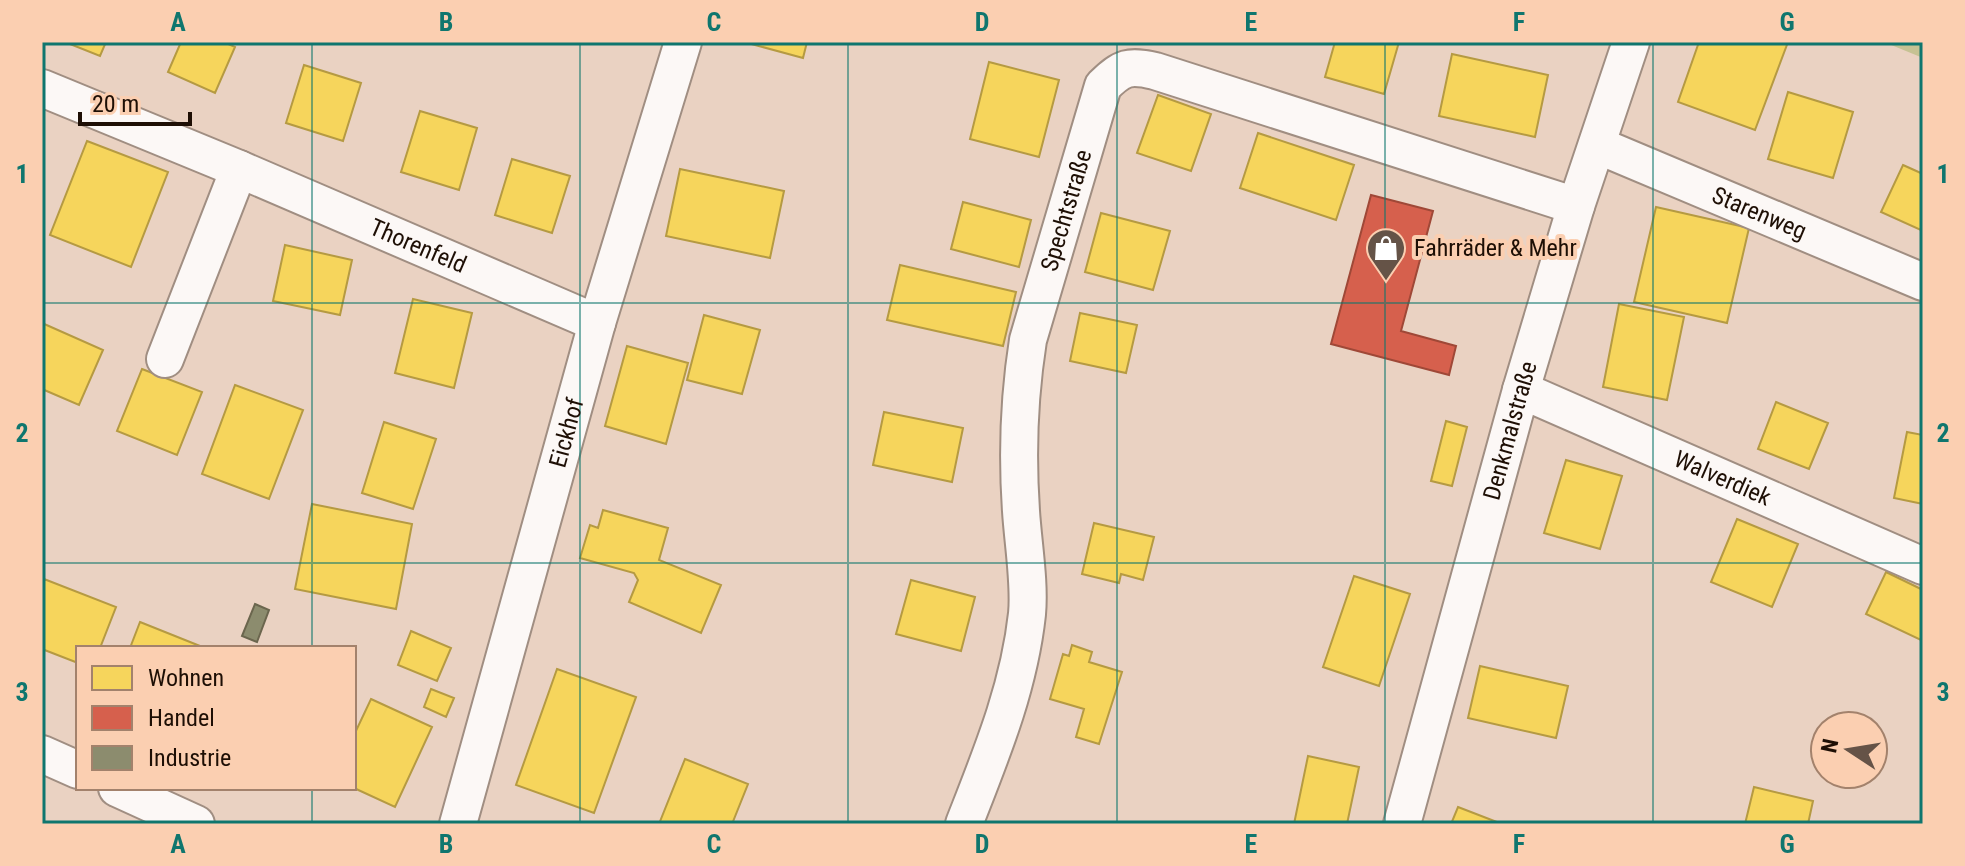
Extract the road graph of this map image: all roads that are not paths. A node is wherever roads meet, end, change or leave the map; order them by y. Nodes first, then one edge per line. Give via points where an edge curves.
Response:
1 (683, 42) edge
2 (1631, 42) edge
3 (42, 88) edge
4 (1597, 145) junction
5 (239, 169) junction
6 (1576, 206) junction
7 (1923, 282) edge
8 (597, 323) junction
9 (165, 359) dead end
10 (1521, 390) junction
11 (1923, 566) edge
12 (43, 756) edge
13 (76, 769) edge
14 (121, 790) edge
15 (465, 822) edge
16 (196, 824) edge
17 (964, 824) edge
18 (1402, 824) edge

1 - 8 street, Eickhof
2 - 4 street, Denkmalstraße
3 - 5 street, Thorenfeld
4 - 6 street, Denkmalstraße
4 - 7 street, Starenweg
5 - 8 street, Thorenfeld
5 - 9 street
6 - 10 street, Denkmalstraße
6 - 17 street, Spechtstraße via 1155,71 1134,66 1103,86 1028,340 1019,434 1027,611 1016,681
8 - 15 street, Eickhof
10 - 11 street, Walverdiek
10 - 18 street, Denkmalstraße
12 - 13 street
14 - 16 street

